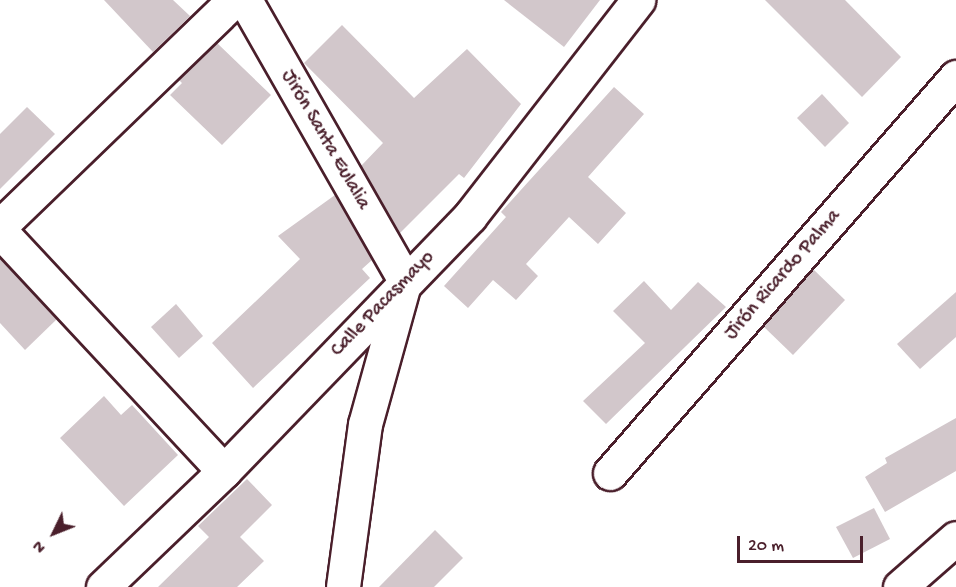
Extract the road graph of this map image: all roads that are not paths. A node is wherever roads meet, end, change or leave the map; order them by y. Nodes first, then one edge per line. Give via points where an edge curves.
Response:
1 (234, 0) edge
2 (245, 0) edge
3 (638, 0) edge
4 (956, 77) edge
5 (0, 226) edge
6 (0, 231) edge
7 (405, 280) junction
8 (224, 471) junction
9 (610, 473) dead end
10 (944, 548) edge
11 (103, 587) edge
12 (344, 587) edge
13 (879, 587) edge
14 (900, 587) edge

1 - 5 street
2 - 7 street, Jirón Santa Eulalia
3 - 7 street, Calle Pacasmayo via 470,216
4 - 9 street, Jirón Ricardo Palma
6 - 8 street
7 - 8 street, Calle Pacasmayo
7 - 12 street via 365,424
8 - 11 street, Calle Pacasmayo
10 - 13 street
10 - 14 street

